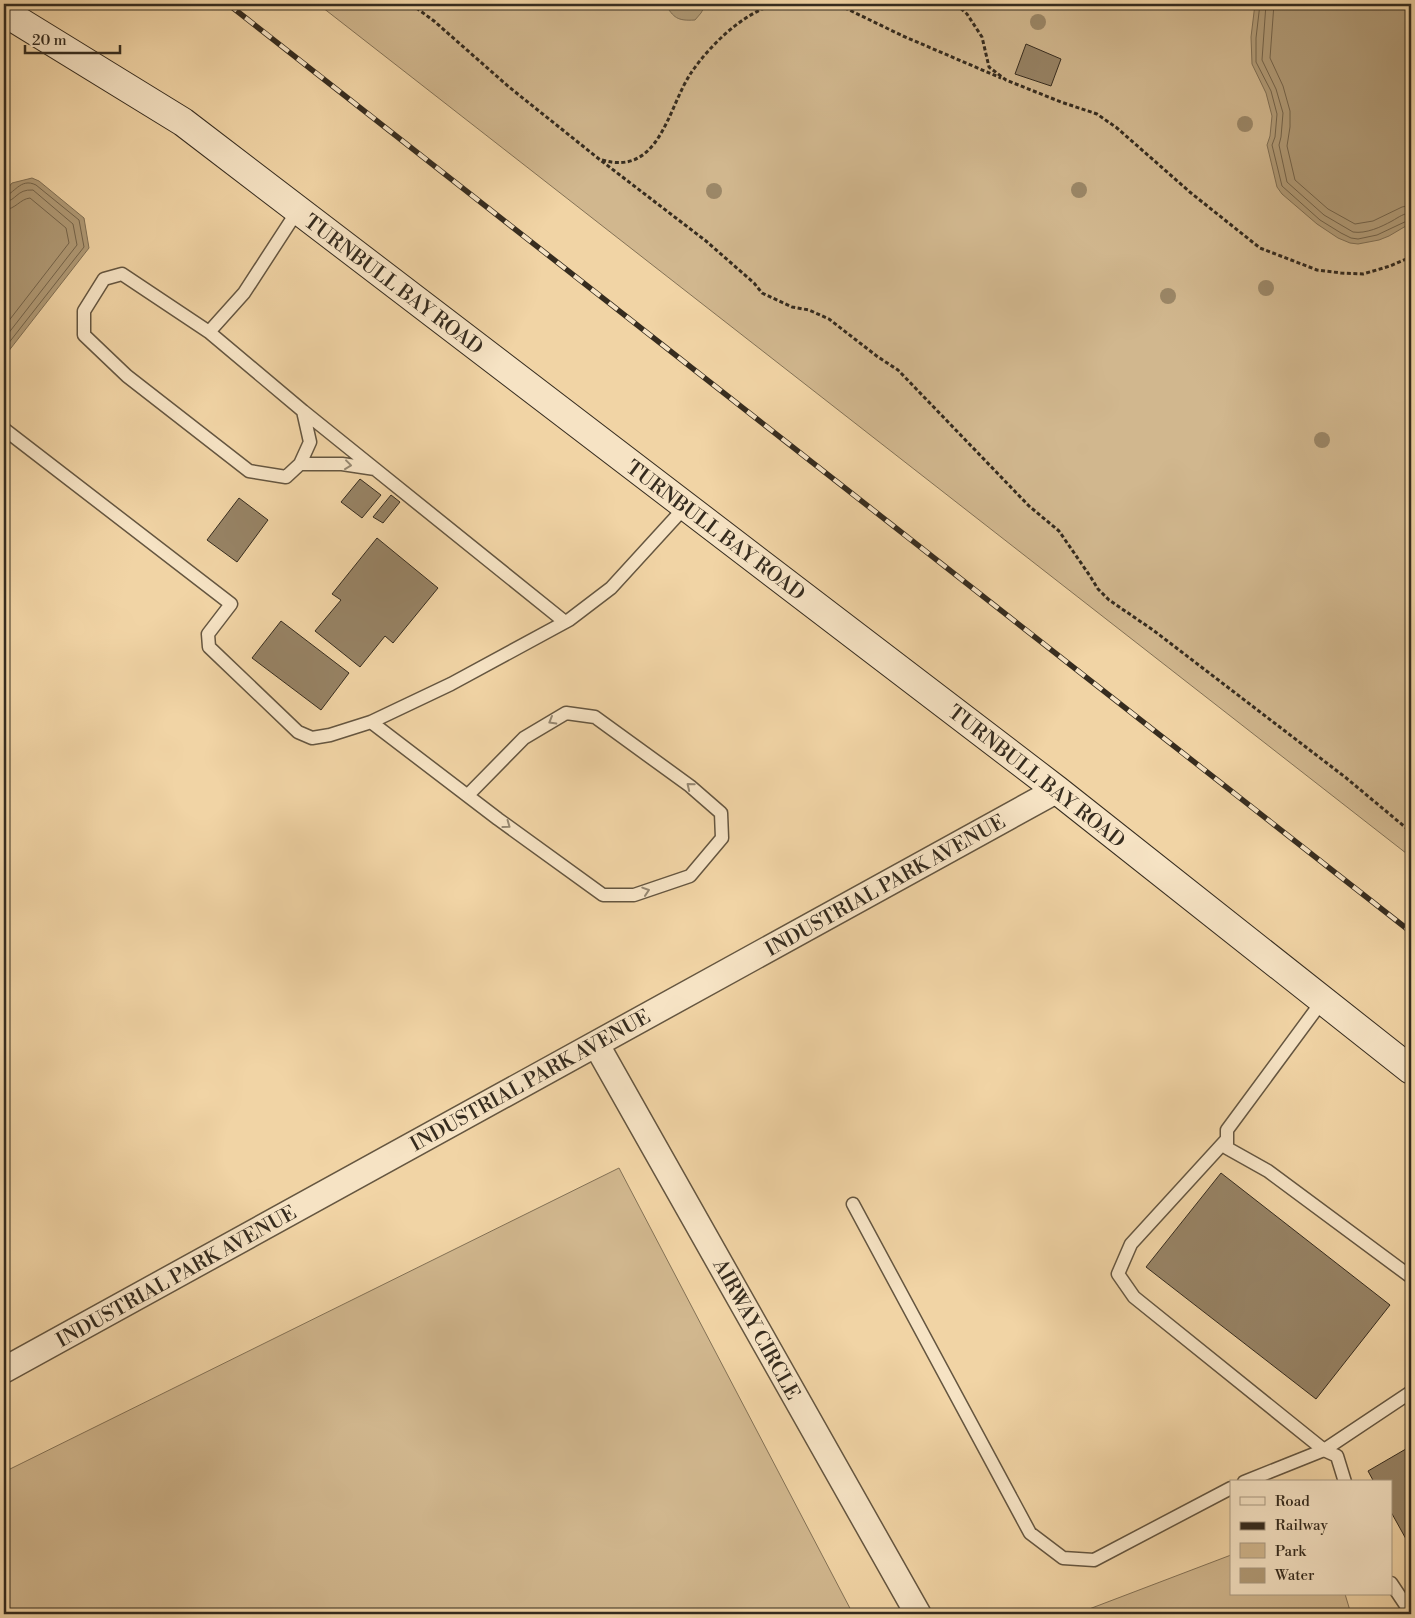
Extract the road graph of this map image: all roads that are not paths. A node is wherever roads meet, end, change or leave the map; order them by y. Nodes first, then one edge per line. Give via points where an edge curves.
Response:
1 (4, 12) edge
2 (298, 210) junction
3 (209, 332) junction
4 (302, 411) junction
5 (4, 428) edge
6 (300, 464) junction
7 (375, 469) junction
8 (686, 506) junction
9 (566, 622) junction
10 (371, 722) junction
11 (1057, 790) junction
12 (468, 795) junction
13 (1323, 1000) junction
14 (596, 1044) junction
15 (1411, 1070) edge
16 (1227, 1139) junction
17 (853, 1204) dead end
18 (1411, 1277) edge
19 (4, 1370) edge
20 (1411, 1392) edge
21 (1324, 1450) junction
22 (1249, 1480) edge
23 (1344, 1480) edge
24 (1230, 1489) edge
25 (1392, 1584) edge
26 (1411, 1609) edge
27 (918, 1614) edge

1 - 2 street, TURNBULL BAY ROAD via 183,122
2 - 3 lane via 244,293
2 - 8 street, TURNBULL BAY ROAD
3 - 4 lane
3 - 6 lane via 122,274 104,279 84,311 84,335 127,376 249,471 286,476
4 - 6 lane via 310,442
4 - 7 lane
5 - 10 lane via 231,604 208,634 209,647 298,732 312,738
6 -> 7 lane via 342,464
7 - 9 lane
8 - 9 lane via 611,588
8 - 11 street, TURNBULL BAY ROAD
9 - 10 lane via 451,684
10 - 12 lane
11 - 13 street, TURNBULL BAY ROAD
11 - 14 street, INDUSTRIAL PARK AVENUE
12 -> 12 lane via 603,895 634,895 690,876 722,838 721,813 690,786 595,717 566,714 524,738
13 - 15 street, TURNBULL BAY ROAD
13 - 16 lane via 1227,1130
14 - 19 street, INDUSTRIAL PARK AVENUE
14 - 27 street, AIRWAY CIRCLE
16 - 18 lane via 1227,1148 1268,1171
16 - 21 lane via 1131,1244 1118,1274 1134,1297
17 - 24 lane via 1030,1534 1063,1558 1094,1560
20 - 21 lane
21 - 22 lane
21 - 23 lane via 1337,1456
25 - 26 lane

